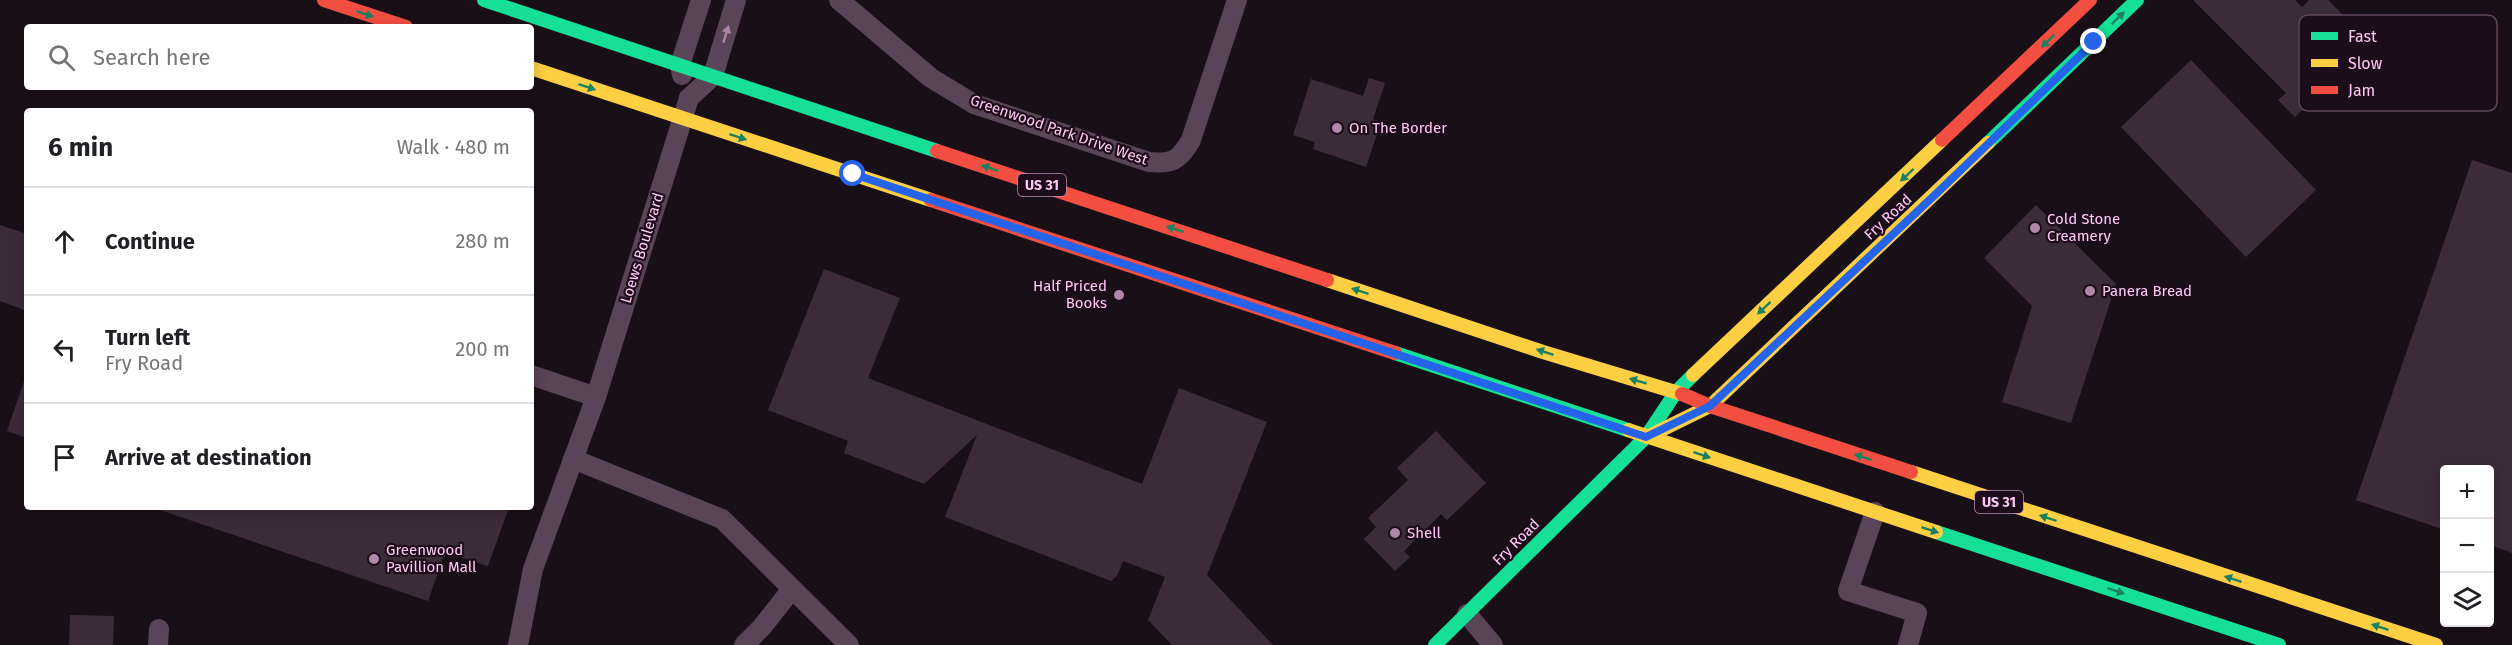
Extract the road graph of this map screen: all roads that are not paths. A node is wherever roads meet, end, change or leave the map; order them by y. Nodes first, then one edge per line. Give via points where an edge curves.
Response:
1 (324, 0) edge
2 (484, 0) edge
3 (701, 0) edge
4 (736, 0) edge
5 (839, 0) edge
6 (1237, 0) edge
7 (2090, 0) edge
8 (2137, 0) edge
9 (397, 24) edge
10 (680, 65) junction
11 (534, 69) edge
12 (713, 76) junction
13 (688, 98) junction
14 (682, 118) junction
15 (534, 376) edge
16 (1676, 392) junction
17 (596, 397) junction
18 (1710, 406) junction
19 (1646, 437) junction
20 (573, 459) junction
21 (1875, 512) junction
22 (792, 589) junction
23 (1467, 614) junction
24 (518, 645) edge
25 (744, 645) edge
26 (849, 645) edge
27 (1435, 645) edge
28 (1493, 645) edge
29 (1908, 645) edge
30 (2279, 645) edge
31 (2436, 645) edge

1 -> 9 main road
2 - 10 main road, US 31
3 - 10 street
12 -> 4 street
5 - 6 street, Greenwood Park Drive West via 931,78 974,104 1161,163 1177,158 1191,140
7 -> 16 main road, Fry Road
18 -> 8 main road, Fry Road
10 - 12 main road, US 31
10 - 13 street
11 -> 14 main road
12 - 13 street
16 -> 12 main road, US 31 via 1532,348
13 - 14 street, Loews Boulevard
14 - 17 street, Loews Boulevard
14 -> 19 main road
15 - 17 street
16 - 18 main road, US 31
16 - 19 main road, Fry Road
17 - 20 street, Loews Boulevard
18 - 19 main road, Fry Road
31 -> 18 main road, US 31
19 -> 21 main road
19 - 23 main road, Fry Road
20 - 22 street via 722,519
20 - 24 street, Loews Boulevard via 533,569
21 - 29 street via 1848,591 1917,613
21 -> 30 main road
22 - 25 street
22 - 26 street
23 - 27 main road, Fry Road
23 - 28 street

